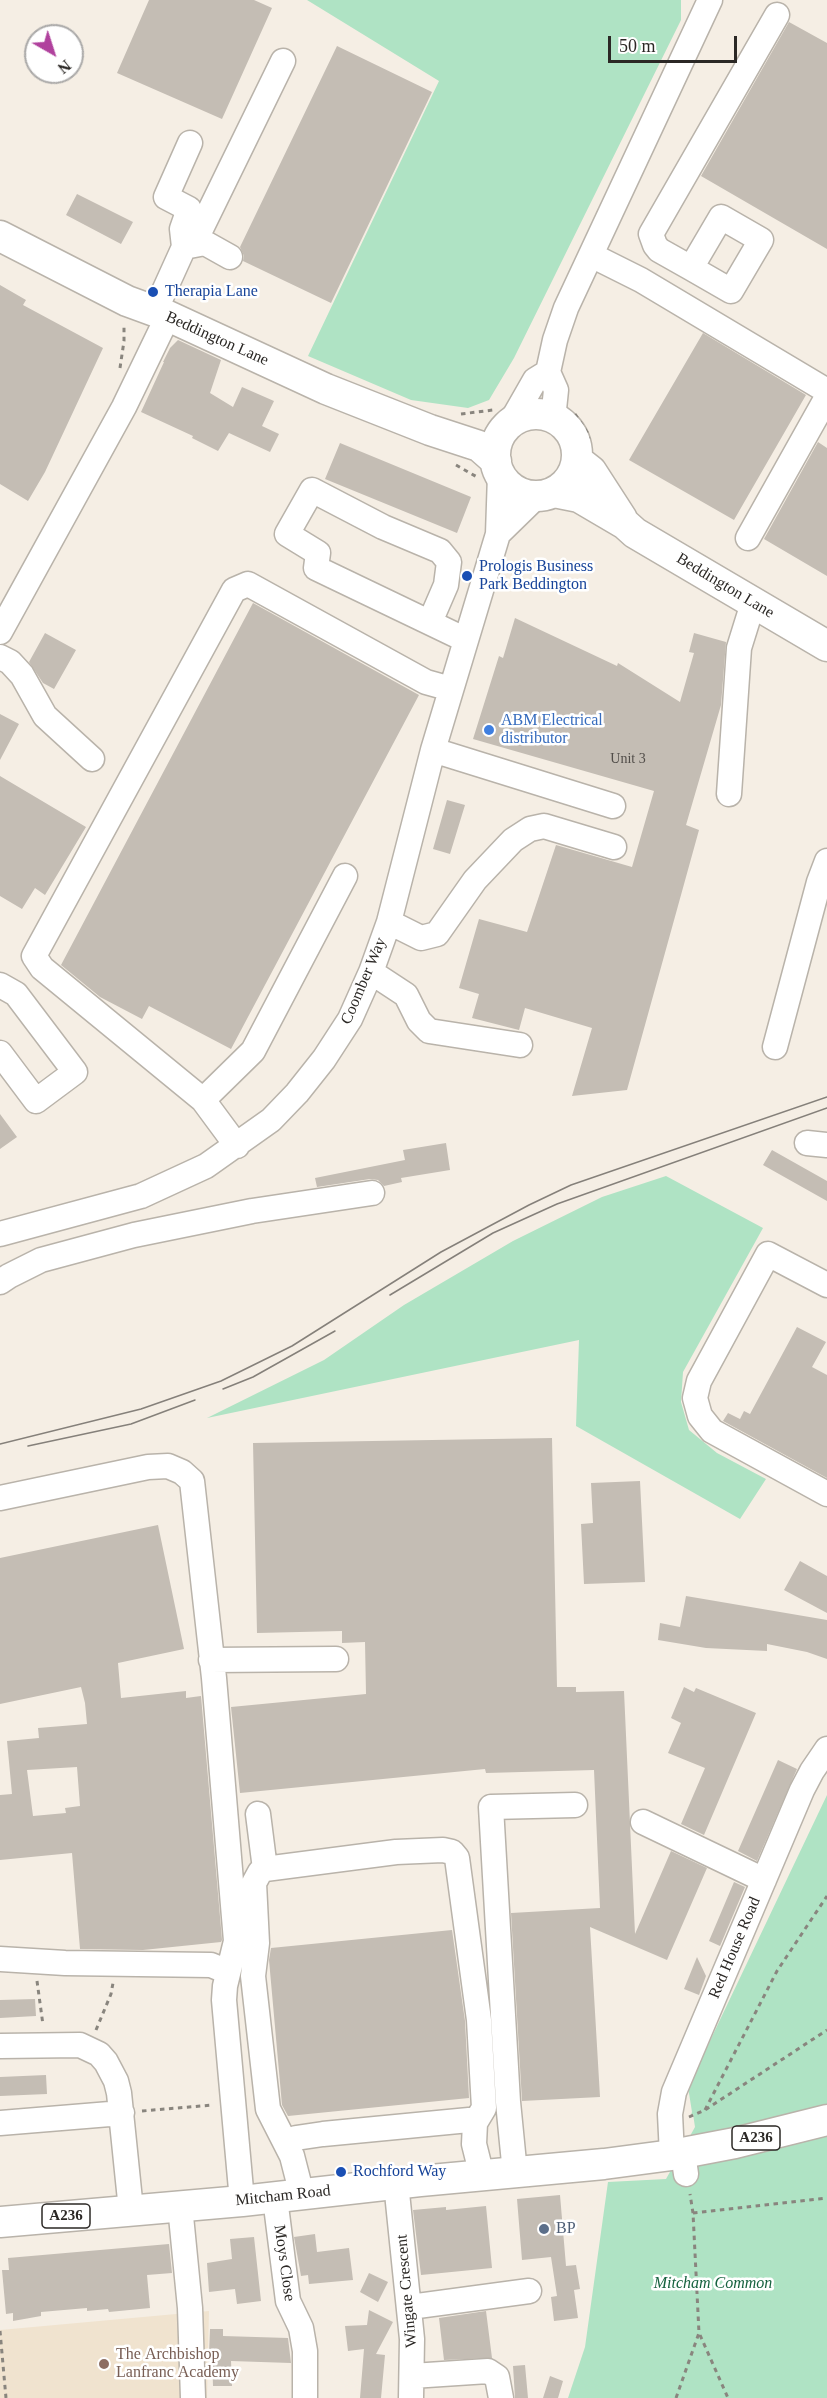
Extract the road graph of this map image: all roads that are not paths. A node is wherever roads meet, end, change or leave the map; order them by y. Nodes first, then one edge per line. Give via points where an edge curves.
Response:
1 (710, 0) edge
2 (777, 15) dead end
3 (283, 61) dead end
4 (190, 143) dead end
5 (0, 237) edge
6 (184, 247) junction
7 (659, 250) junction
8 (591, 255) junction
9 (231, 257) dead end
10 (691, 268) dead end
11 (641, 280) junction
12 (161, 314) junction
13 (548, 372) junction
14 (827, 391) edge
15 (827, 397) edge
16 (564, 416) junction
17 (504, 419) junction
18 (447, 423) junction
19 (583, 451) junction
20 (494, 473) junction
21 (545, 494) junction
22 (625, 524) junction
23 (498, 534) junction
24 (748, 538) dead end
25 (753, 603) junction
26 (430, 622) junction
27 (0, 632) edge
28 (466, 640) junction
29 (827, 646) edge
30 (0, 657) edge
31 (451, 689) junction
32 (433, 750) junction
33 (92, 759) dead end
34 (729, 794) dead end
35 (613, 806) dead end
36 (614, 847) dead end
37 (827, 861) edge
38 (345, 876) dead end
39 (389, 922) junction
40 (370, 972) junction
41 (0, 986) edge
42 (520, 1045) dead end
43 (775, 1047) dead end
44 (0, 1053) edge
45 (203, 1100) junction
46 (237, 1146) junction
47 (372, 1193) dead end
48 (0, 1234) edge
49 (0, 1282) edge
50 (827, 1285) edge
51 (827, 1494) edge
52 (0, 1498) edge
53 (336, 1659) dead end
54 (211, 1660) junction
55 (827, 1749) edge
56 (575, 1805) dead end
57 (258, 1815) dead end
58 (643, 1822) dead end
59 (265, 1869) junction
60 (764, 1880) junction
61 (0, 1959) edge
62 (228, 1972) junction
63 (0, 2046) edge
64 (122, 2113) junction
65 (827, 2120) edge
66 (0, 2123) edge
67 (475, 2123) junction
68 (287, 2142) junction
69 (681, 2161) junction
70 (515, 2173) junction
71 (482, 2176) junction
72 (396, 2183) junction
73 (288, 2196) junction
74 (242, 2201) junction
75 (180, 2206) junction
76 (131, 2210) junction
77 (0, 2222) edge
78 (529, 2291) dead end
79 (410, 2307) junction
80 (412, 2387) edge
81 (193, 2398) edge
82 (305, 2398) edge
83 (501, 2398) edge

1 - 8 street
2 - 7 street via 651,234
3 - 6 street via 198,235
4 - 6 street via 166,197 189,209 182,229
5 - 12 main road, Beddington Lane
6 - 9 street via 205,243
6 - 12 street
7 - 10 street
7 - 11 street
8 - 11 street
8 - 13 street via 566,308
11 - 14 street
12 - 18 main road, Beddington Lane via 326,389
12 - 27 street via 124,407
13 - 16 street
13 - 17 street via 535,380
15 - 24 street
16 - 17 main road via 529,414
16 - 19 main road via 563,423
17 - 18 main road
17 - 20 main road
18 - 20 main road, Beddington Lane via 479,446
19 - 21 main road via 571,478
19 - 22 main road, Beddington Lane via 591,471
20 - 21 main road, Beddington Lane via 512,489 528,495
20 - 23 street, Coomber Way
21 - 22 main road, Beddington Lane via 579,497
21 - 23 street, Coomber Way
22 - 25 main road, Beddington Lane
23 - 28 street, Coomber Way
25 - 29 main road, Beddington Lane
25 - 34 street via 739,648
26 - 26 street via 316,568 318,553 287,534 312,490 440,551 449,562 448,574
26 - 28 street
28 - 31 street, Coomber Way
30 - 33 street via 22,675 45,716
31 - 32 street, Coomber Way
31 - 45 street via 426,682 248,584 234,590 34,956 42,968
32 - 35 street
32 - 39 street, Coomber Way
36 - 39 street via 544,826 530,829 513,840 475,880 437,934 422,938
37 - 43 street
38 - 45 street via 253,1051
39 - 40 street, Coomber Way
40 - 42 street via 406,995 419,1021 429,1031
40 - 46 street, Coomber Way via 350,1019 324,1059 270,1120
41 - 44 street via 16,994 75,1072 36,1101
45 - 46 street
46 - 48 street, Coomber Way via 206,1166 141,1196
47 - 49 street via 252,1211 134,1235 41,1260
50 - 51 street via 768,1254 699,1381 696,1398 700,1416 712,1431
52 - 54 street via 148,1467 168,1466 182,1472 192,1481
53 - 54 street
54 - 62 street via 236,1941
55 - 60 street, Red House Road via 802,1791
56 - 70 street via 491,1807
57 - 59 street
58 - 60 street
59 - 67 street via 396,1852 443,1850 457,1858 479,2020 484,2108
59 - 68 street, Moys Close via 254,1883 257,1943 253,1976 268,2109
60 - 69 street, Red House Road via 674,2092 671,2125
61 - 62 street via 211,1965
62 - 74 street via 224,2000
63 - 64 street via 88,2047 112,2071
64 - 66 street
64 - 76 street
65 - 69 main road, A236
67 - 68 street via 469,2120 323,2134
67 - 71 street via 474,2144
68 - 73 street, Moys Close via 296,2166
69 - 70 main road, Mitcham Road / A236
70 - 71 main road, Mitcham Road / A236
71 - 72 main road, Mitcham Road / A236
72 - 73 main road, Mitcham Road / A236
72 - 79 street, Wingate Crescent
73 - 74 main road, Mitcham Road / A236
73 - 82 street, Moys Close via 288,2301 305,2350
74 - 75 main road, Mitcham Road / A236
75 - 76 main road, Mitcham Road / A236
75 - 81 street via 190,2308
76 - 77 main road, Mitcham Road / A236
78 - 79 street
79 - 80 street, Wingate Crescent
80 - 83 street via 488,2371 497,2377

